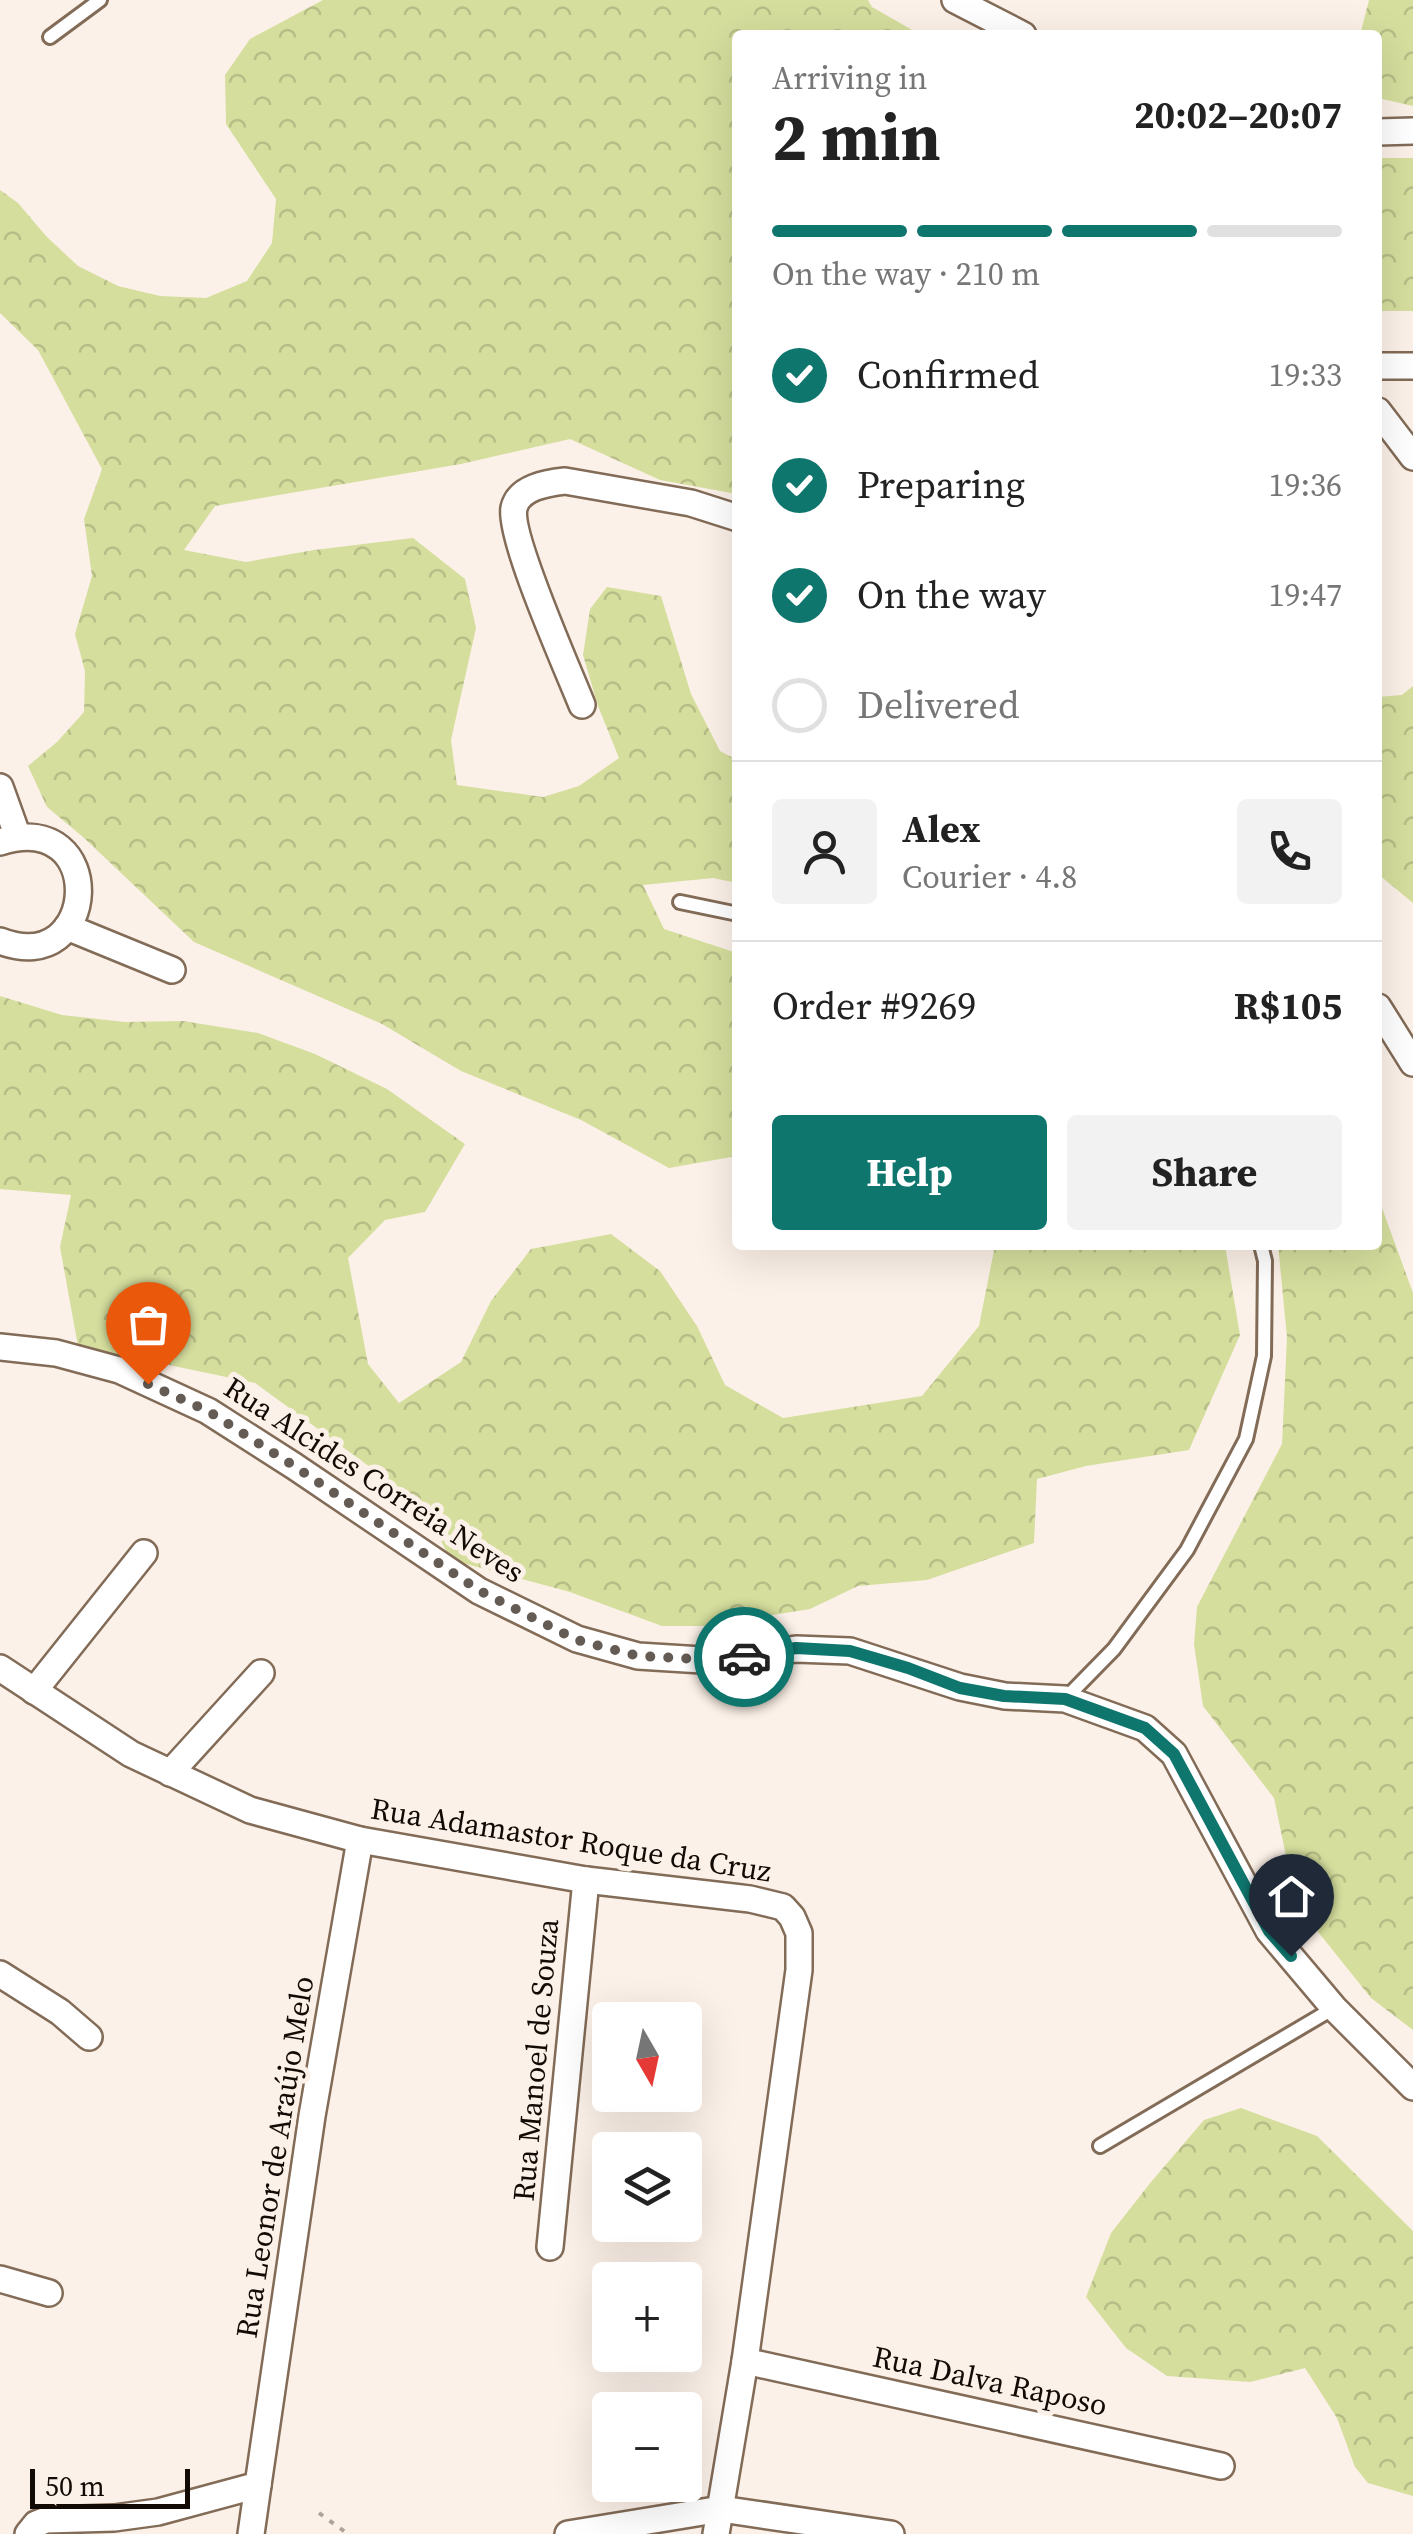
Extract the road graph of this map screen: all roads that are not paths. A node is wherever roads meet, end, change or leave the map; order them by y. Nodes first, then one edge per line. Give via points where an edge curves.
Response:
1 (100, 0) edge
2 (954, 0) edge
3 (1013, 30) edge
4 (50, 37) dead end
5 (1382, 132) edge
6 (1413, 132) edge
7 (1382, 366) edge
8 (1413, 366) edge
9 (1382, 416) edge
10 (1412, 455) edge
11 (732, 516) edge
12 (582, 706) dead end
13 (0, 786) edge
14 (9, 839) edge
15 (680, 902) dead end
16 (732, 913) edge
17 (67, 927) junction
18 (0, 941) edge
19 (172, 970) dead end
20 (1382, 1013) edge
21 (1413, 1064) edge
22 (1262, 1250) edge
23 (0, 1347) edge
24 (144, 1553) dead end
25 (0, 1668) edge
26 (261, 1673) dead end
27 (34, 1690) junction
28 (1065, 1699) junction
29 (170, 1772) junction
30 (360, 1840) junction
31 (586, 1880) junction
32 (0, 1974) edge
33 (1334, 2008) junction
34 (89, 2038) dead end
35 (1413, 2087) edge
36 (1100, 2146) dead end
37 (550, 2247) dead end
38 (0, 2280) edge
39 (49, 2293) dead end
40 (745, 2360) junction
41 (1221, 2466) dead end
42 (258, 2486) junction
43 (718, 2521) edge
44 (28, 2534) edge
45 (251, 2534) edge
46 (568, 2534) edge
47 (891, 2534) edge

1 - 4 lane
2 - 3 street
5 - 6 street
7 - 8 street
9 - 10 street
11 - 12 street via 565,481 523,494 514,507 514,528
13 - 14 street
14 - 17 street via 37,838 68,857 80,892
15 - 16 lane
17 - 18 street via 38,945
17 - 19 street
20 - 21 street
22 - 28 lane via 1264,1356 1246,1439 1187,1550 1114,1649
23 - 28 street, Rua Alcides Correia Neves via 119,1370 208,1411 480,1591 577,1640 638,1656 718,1660 796,1648 850,1651 960,1688
24 - 27 street
25 - 27 street, Rua Adamastor Roque da Cruz
26 - 29 street
27 - 29 street, Rua Adamastor Roque da Cruz
28 - 33 street, Rua Alcides Correia Neves via 1145,1728 1174,1754 1269,1931
29 - 30 street, Rua Adamastor Roque da Cruz via 250,1810
30 - 31 street, Rua Adamastor Roque da Cruz
30 - 42 street, Rua Leonor de Araújo Melo
31 - 37 street, Rua Manoel de Souza
31 - 40 street, Rua Adamastor Roque da Cruz via 783,1907 800,1933
32 - 34 street
33 - 35 street, Rua Alcides Correia Neves
33 - 36 lane
38 - 39 street
40 - 41 street, Rua Dalva Raposo
40 - 43 street
42 - 44 street via 158,2512 46,2520
42 - 45 street, Rua Leonor de Araújo Melo
43 - 46 street
43 - 47 street

